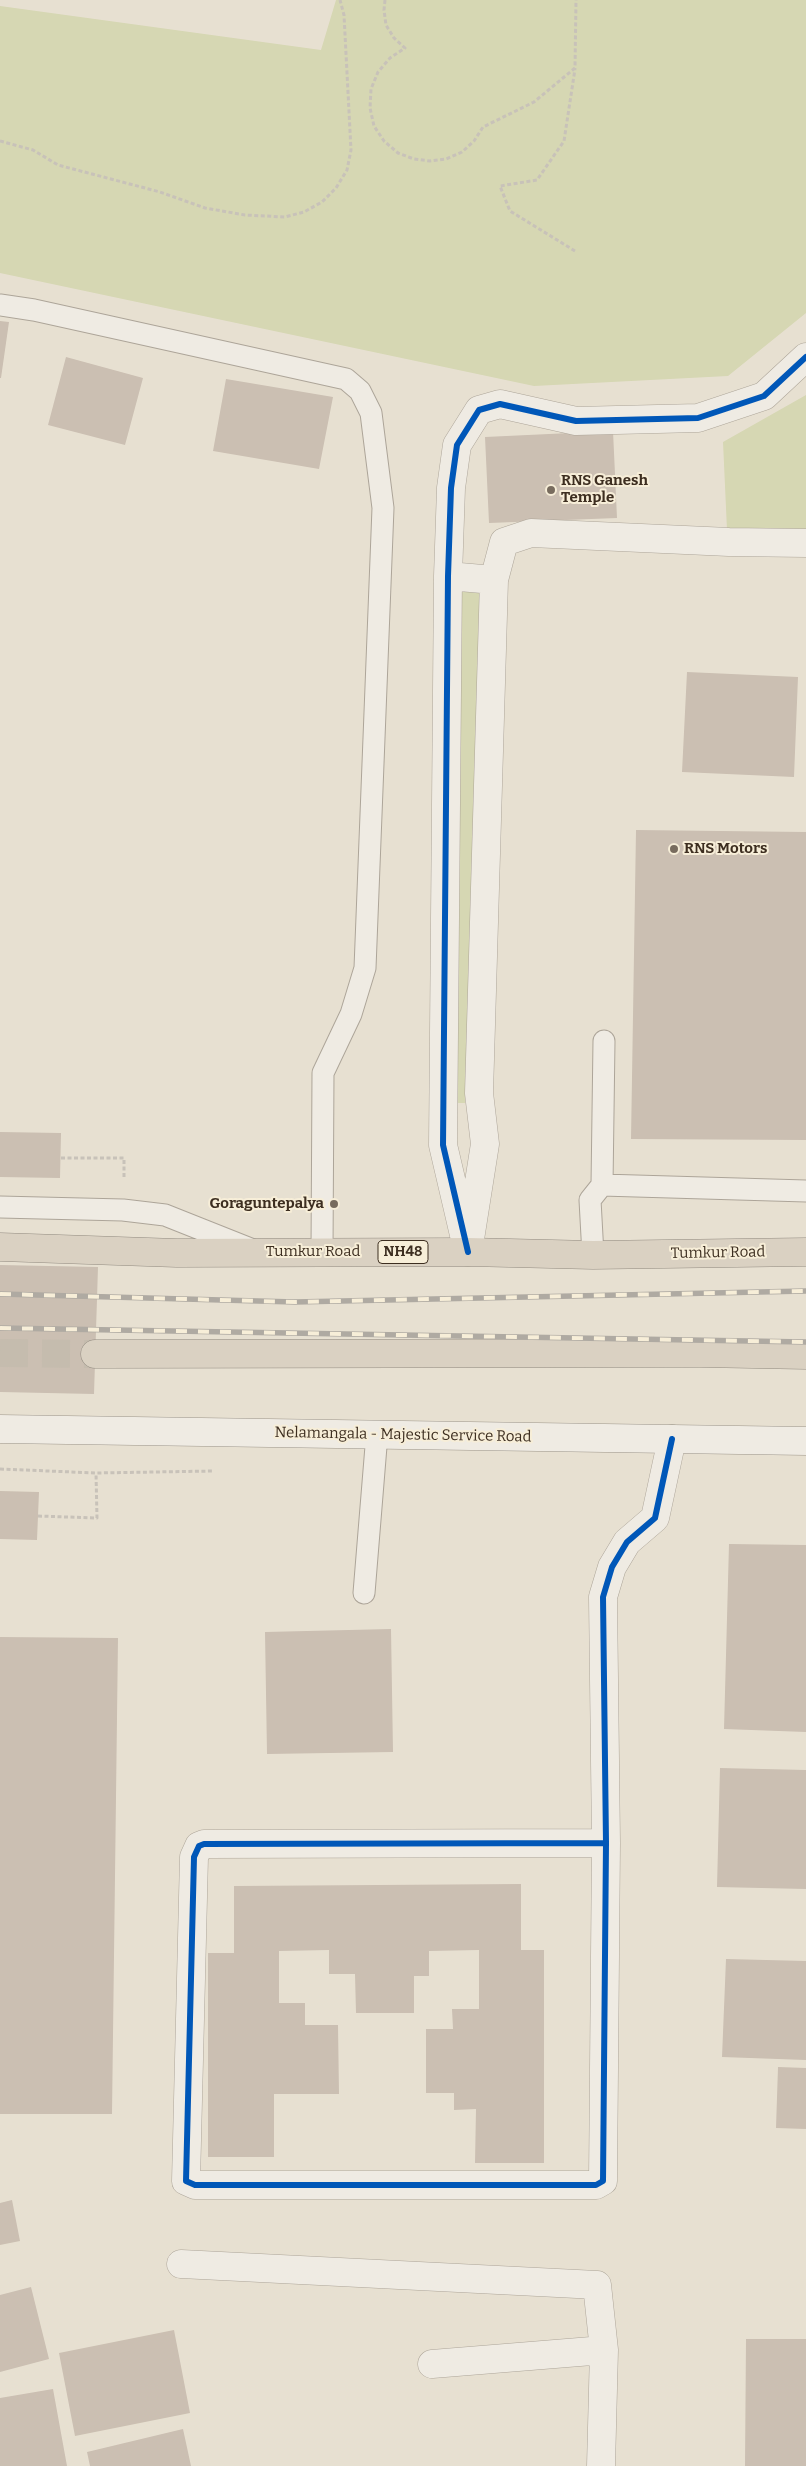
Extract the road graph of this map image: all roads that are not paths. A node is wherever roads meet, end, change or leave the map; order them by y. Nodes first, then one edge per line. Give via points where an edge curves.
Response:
1 (0, 305) edge
2 (806, 357) edge
3 (806, 543) edge
4 (448, 576) junction
5 (494, 580) junction
6 (604, 1041) dead end
7 (602, 1185) junction
8 (806, 1191) edge
9 (0, 1207) edge
10 (0, 1247) edge
11 (259, 1252) junction
12 (322, 1252) junction
13 (468, 1252) junction
14 (806, 1252) edge
15 (592, 1256) junction
16 (95, 1354) tunnel mouth
17 (806, 1355) edge
18 (0, 1428) edge
19 (377, 1434) junction
20 (672, 1439) junction
21 (806, 1441) edge
22 (364, 1593) dead end
23 (606, 1843) junction
24 (181, 2264) dead end
25 (604, 2350) junction
26 (432, 2364) dead end
27 (601, 2466) edge

1 - 12 lane via 346,379 360,391 371,413 383,508 365,968 351,1014 323,1073
2 - 4 street via 764,396 698,418 576,421 500,404 479,410 457,445 451,488
3 - 5 street via 531,533 504,542
4 - 5 street
4 - 13 street via 444,1145
5 - 13 street via 479,1093 485,1144
6 - 7 lane
7 - 8 lane
7 - 15 lane via 590,1200
9 - 11 lane via 124,1210 165,1215
10 - 11 highway, Tumkur Road / NH48
11 - 12 highway, Tumkur Road / NH48
12 - 13 highway, Tumkur Road / NH48
13 - 15 highway, Tumkur Road / NH48
14 - 15 highway, Tumkur Road / NH48
16 - 17 highway
18 - 19 street, Nelamangala - Majestic Service Road
19 - 20 street, Nelamangala - Majestic Service Road
19 - 22 lane
20 - 21 street, Nelamangala - Majestic Service Road
20 - 23 street via 654,1518 628,1542 612,1567 603,1597
23 - 23 street via 603,2181 596,2185 194,2185 186,2181 194,1857 199,1846
24 - 25 street via 597,2285
25 - 26 street
25 - 27 street

